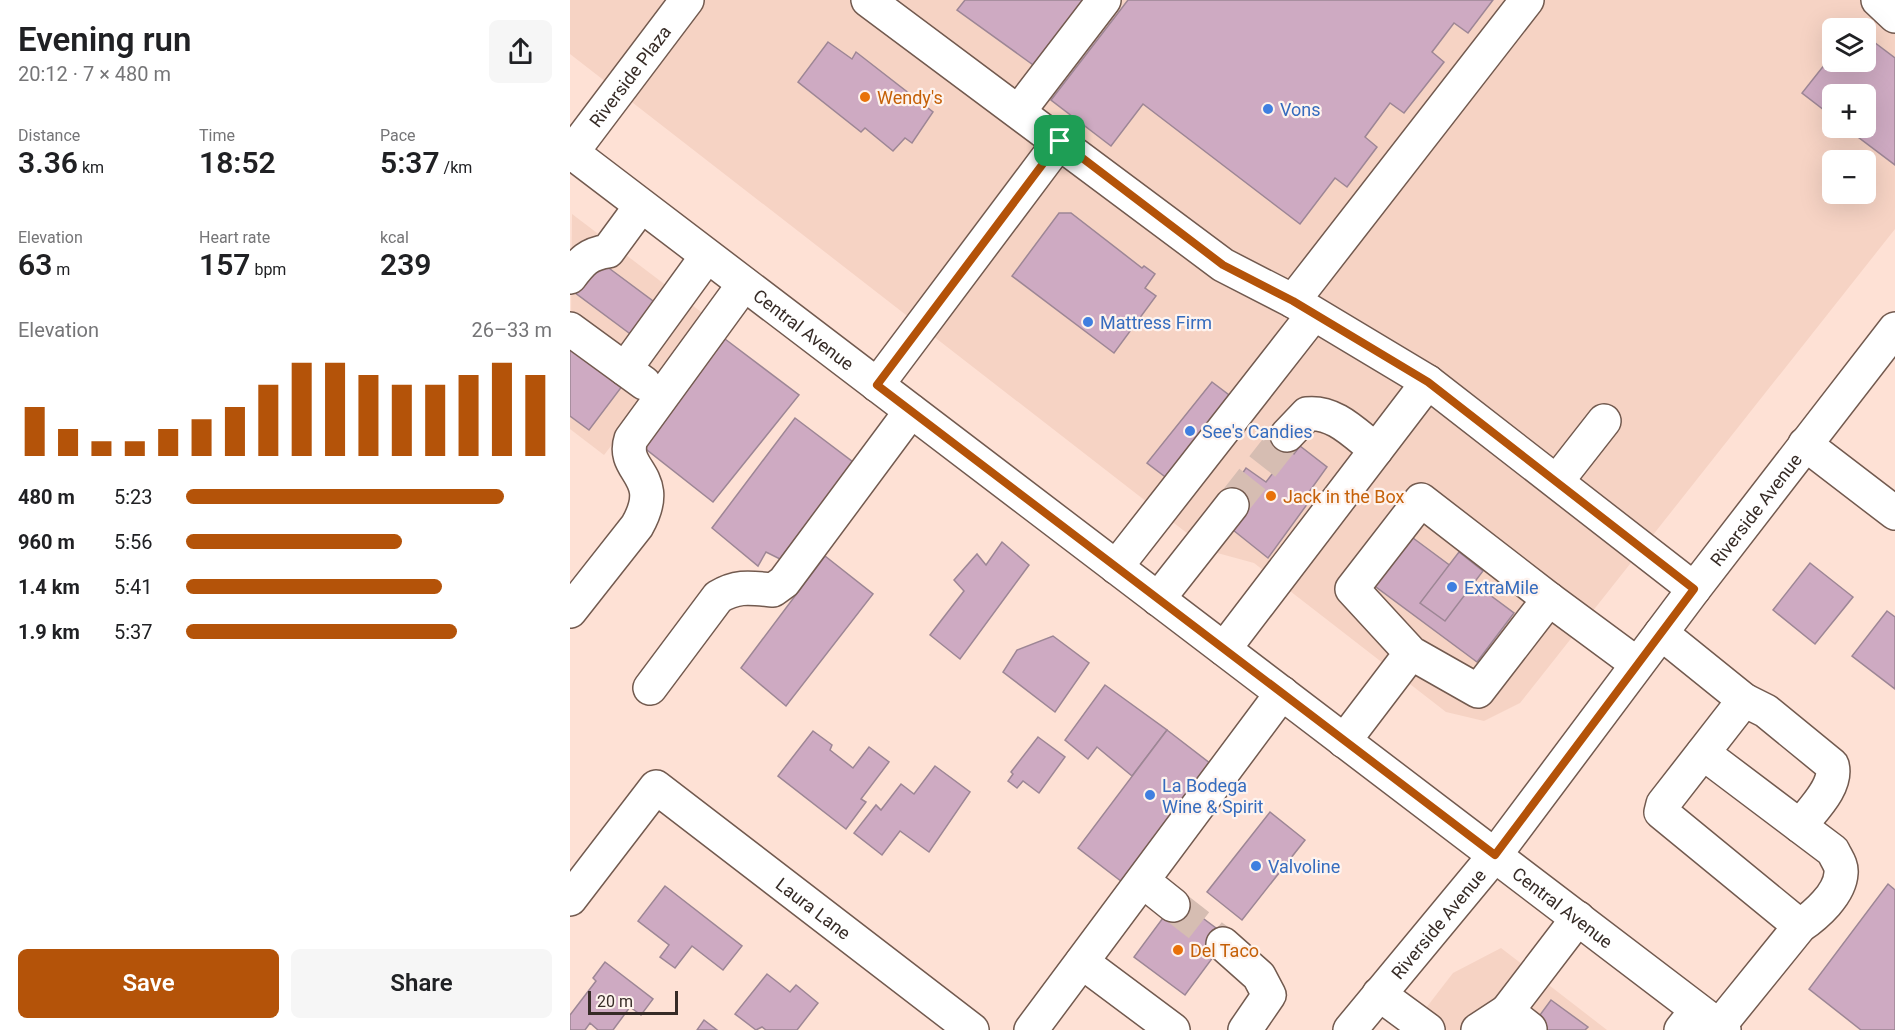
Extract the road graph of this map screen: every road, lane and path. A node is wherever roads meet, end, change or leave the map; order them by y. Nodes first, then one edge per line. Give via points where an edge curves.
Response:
1 (687, 0) edge
2 (868, 0) edge
3 (1104, 0) edge
4 (1527, 0) edge
5 (1878, 0) edge
6 (1895, 16) edge
7 (1019, 111) junction
8 (1060, 141) junction
9 (571, 153) edge
10 (641, 206) junction
11 (707, 256) junction
12 (570, 277) edge
13 (744, 284) junction
14 (1303, 308) junction
15 (570, 329) edge
16 (1895, 329) edge
17 (625, 369) junction
18 (1428, 382) junction
19 (877, 385) junction
20 (662, 396) junction
21 (911, 411) junction
22 (1604, 421) dead end
23 (1287, 435) tunnel mouth
24 (1805, 444) junction
25 (1376, 450) junction
26 (1557, 481) junction
27 (1232, 505) tunnel mouth
28 (1895, 513) edge
29 (1116, 567) junction
30 (1694, 589) junction
31 (1158, 599) junction
32 (1550, 599) junction
33 (570, 611) edge
34 (1661, 633) junction
35 (1224, 649) junction
36 (1411, 653) junction
37 (1637, 664) junction
38 (650, 688) dead end
39 (1281, 693) junction
40 (1744, 699) junction
41 (1344, 741) junction
42 (1703, 753) junction
43 (1800, 826) junction
44 (1495, 855) junction
45 (1143, 881) junction
46 (570, 899) edge
47 (1173, 905) tunnel mouth
48 (1578, 918) junction
49 (1800, 926) junction
50 (1223, 944) tunnel mouth
51 (1082, 962) junction
52 (1379, 994) junction
53 (1518, 1020) edge
54 (1705, 1024) edge
55 (972, 1030) edge
56 (1031, 1030) edge
57 (1173, 1030) edge
58 (1245, 1030) edge
59 (1350, 1030) edge
60 (1428, 1030) edge
61 (1478, 1030) edge

1 - 9 main road, Riverside Plaza
2 - 7 main road
3 - 7 main road
4 - 14 main road
5 - 6 main road
7 - 8 main road
8 - 14 main road via 1223,265
8 - 19 main road
9 - 10 main road, Central Avenue
10 - 11 main road, Central Avenue
10 - 12 main road via 608,251 584,258
11 - 13 main road, Central Avenue
11 - 17 main road
13 - 19 main road, Central Avenue
13 - 20 main road
14 - 18 main road
14 - 29 main road
15 - 17 main road
16 - 24 main road, Riverside Avenue
17 - 20 main road
18 - 25 main road
18 - 26 main road
19 - 21 main road, Central Avenue
20 - 33 main road via 629,445 630,456 649,494 646,510
21 - 29 main road, Central Avenue
21 - 38 main road via 784,582 773,590 747,586 718,597
22 - 26 main road
23 - 25 main road via 1307,414 1320,413 1336,419
24 - 28 main road
24 - 30 main road, Riverside Avenue
25 - 35 main road
26 - 30 main road
27 - 31 main road
29 - 31 main road, Central Avenue
30 - 34 main road, Riverside Avenue
31 - 35 main road, Central Avenue
32 - 36 main road via 1478,691
32 - 36 main road via 1421,500 1352,590
32 - 37 main road
34 - 37 main road, Riverside Avenue
34 - 40 main road
35 - 39 main road, Central Avenue
36 - 41 main road
37 - 44 main road, Riverside Avenue
39 - 41 main road, Central Avenue
39 - 45 main road
40 - 42 main road
40 - 43 main road via 1766,711 1832,765 1830,785
41 - 44 main road, Central Avenue
42 - 43 main road
42 - 49 main road via 1663,804 1661,812
43 - 49 main road via 1833,851 1841,866 1838,886 1813,917
44 - 48 main road, Central Avenue
44 - 52 main road, Riverside Avenue
45 - 47 main road
45 - 51 main road
46 - 55 main road, Laura Lane via 656,787
48 - 53 main road
48 - 54 main road, Central Avenue
49 - 54 main road
50 - 58 main road via 1259,976 1269,995
51 - 56 main road
51 - 57 main road
52 - 59 main road, Riverside Avenue
52 - 60 main road
53 - 61 main road

